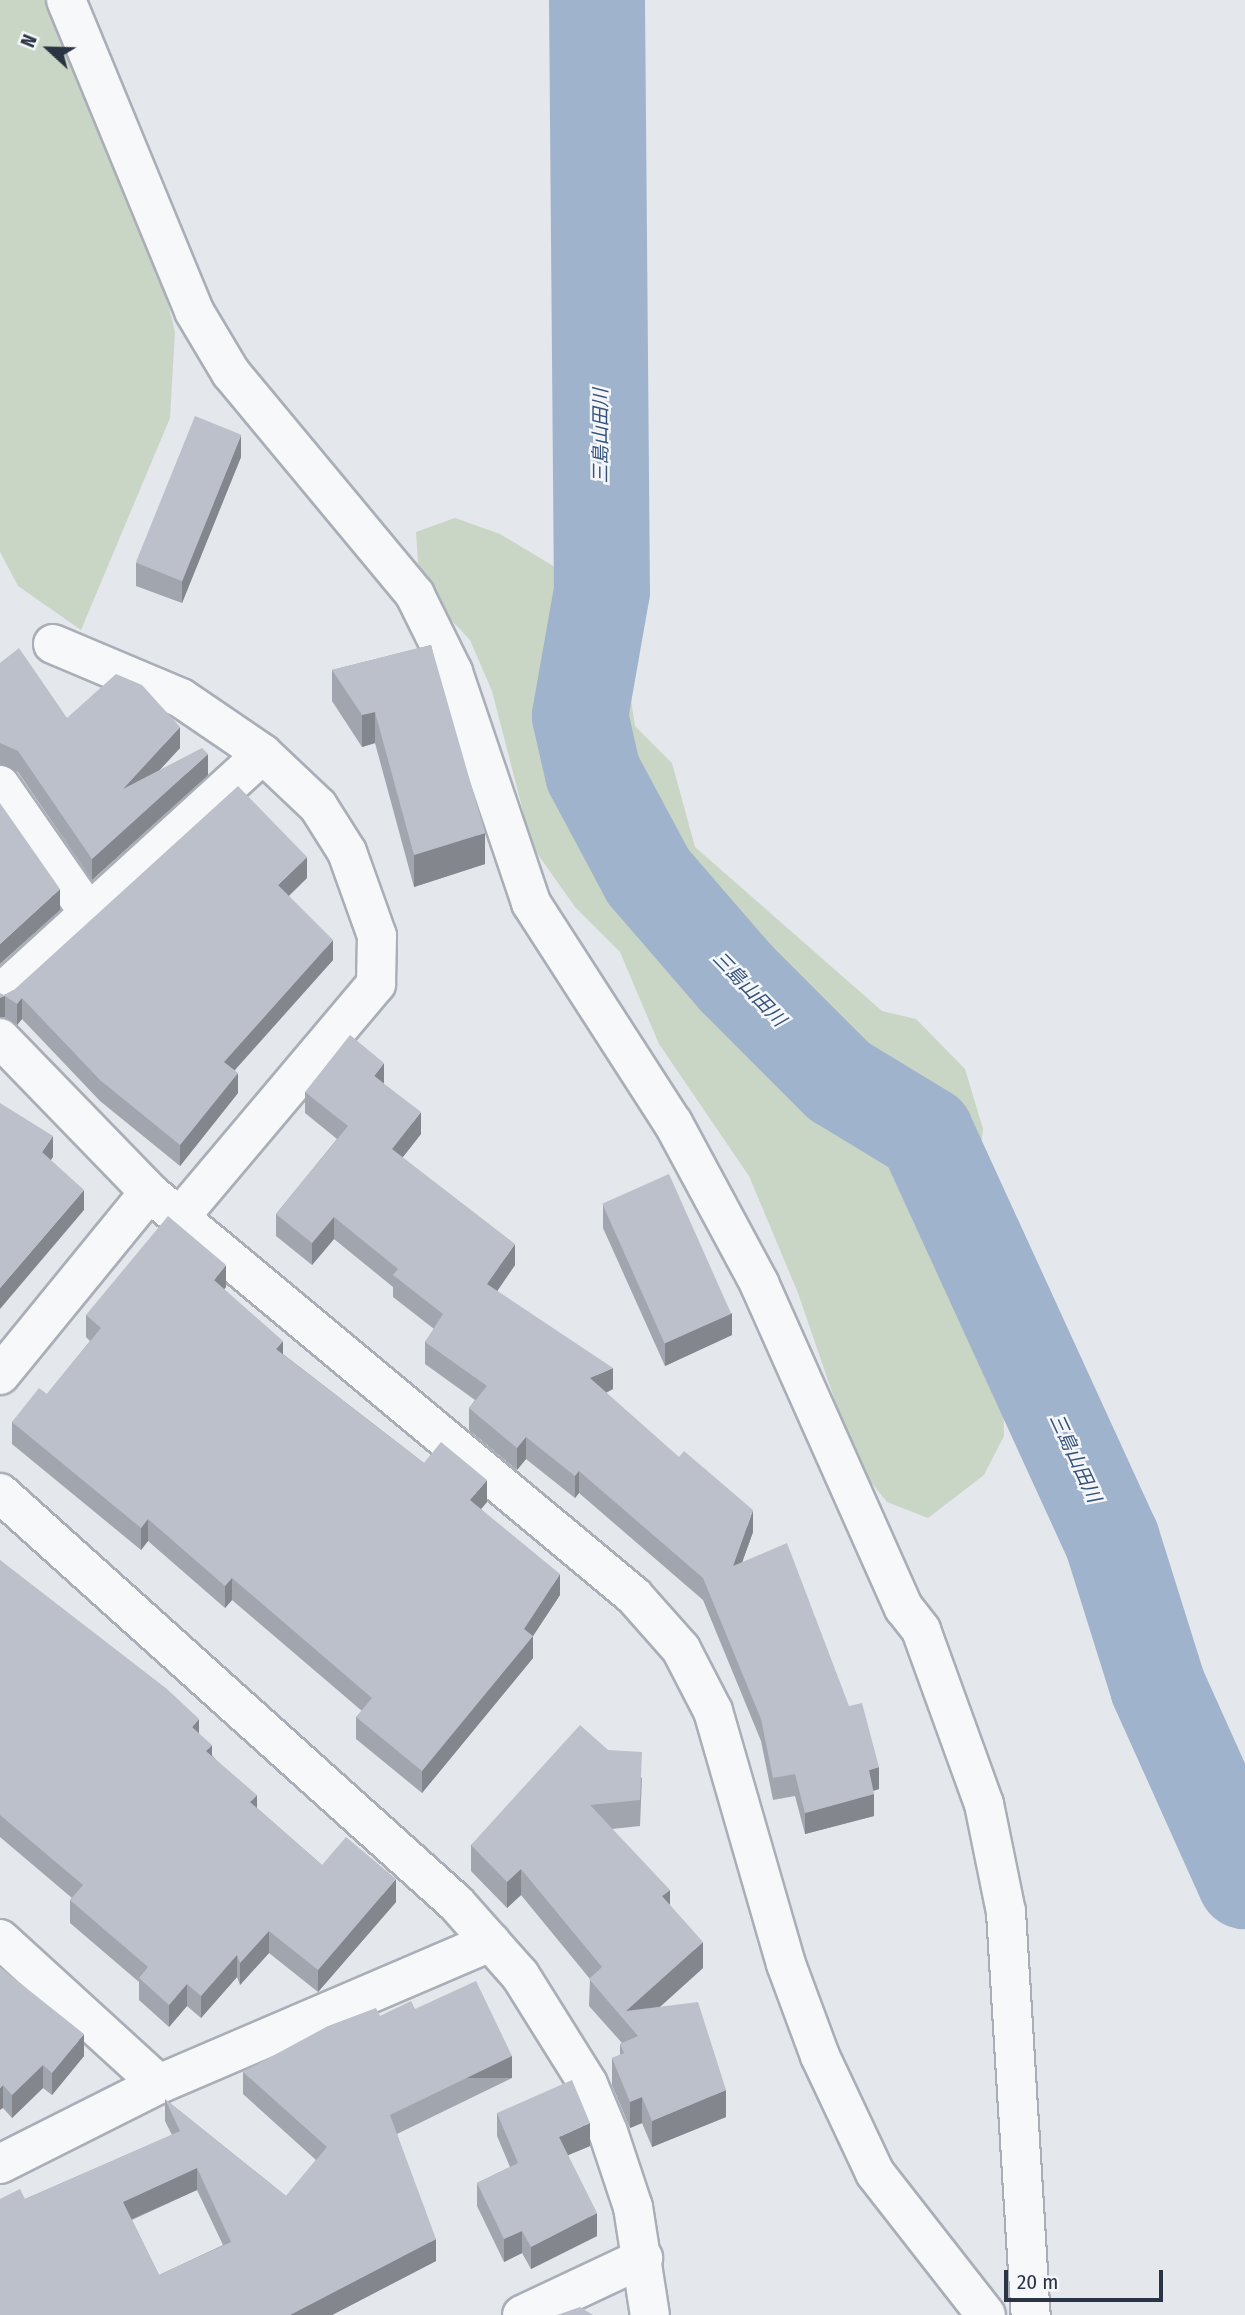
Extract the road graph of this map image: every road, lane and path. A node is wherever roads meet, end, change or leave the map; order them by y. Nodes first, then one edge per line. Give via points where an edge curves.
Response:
1 (66, 0) edge
2 (53, 643) dead end
3 (263, 754) junction
4 (0, 785) edge
5 (88, 912) junction
6 (0, 994) edge
7 (0, 1038) edge
8 (149, 1192) junction
9 (180, 1217) junction
10 (0, 1375) edge
11 (0, 1493) edge
12 (0, 1939) edge
13 (491, 1942) junction
14 (159, 2084) junction
15 (0, 2164) edge
16 (643, 2258) junction
17 (522, 2315) edge
18 (650, 2315) edge
19 (986, 2315) edge
20 (1031, 2315) edge

1 - 20 street via 194,311 231,373 415,595 453,672 531,903 679,1134 759,1283 904,1608 921,1630 984,1804 1006,1912
2 - 3 street via 181,698
3 - 5 street
3 - 9 street via 318,806 347,852 381,961 376,984
4 - 5 street
5 - 6 street
7 - 8 street
8 - 9 street
8 - 10 street
9 - 19 street via 634,1596 681,1649 713,1711 786,1964 820,2056 875,2174
11 - 13 street via 456,1903
12 - 14 street
13 - 14 street
13 - 16 street via 520,1975 588,2084 633,2207
14 - 15 street
16 - 17 street
16 - 18 street

